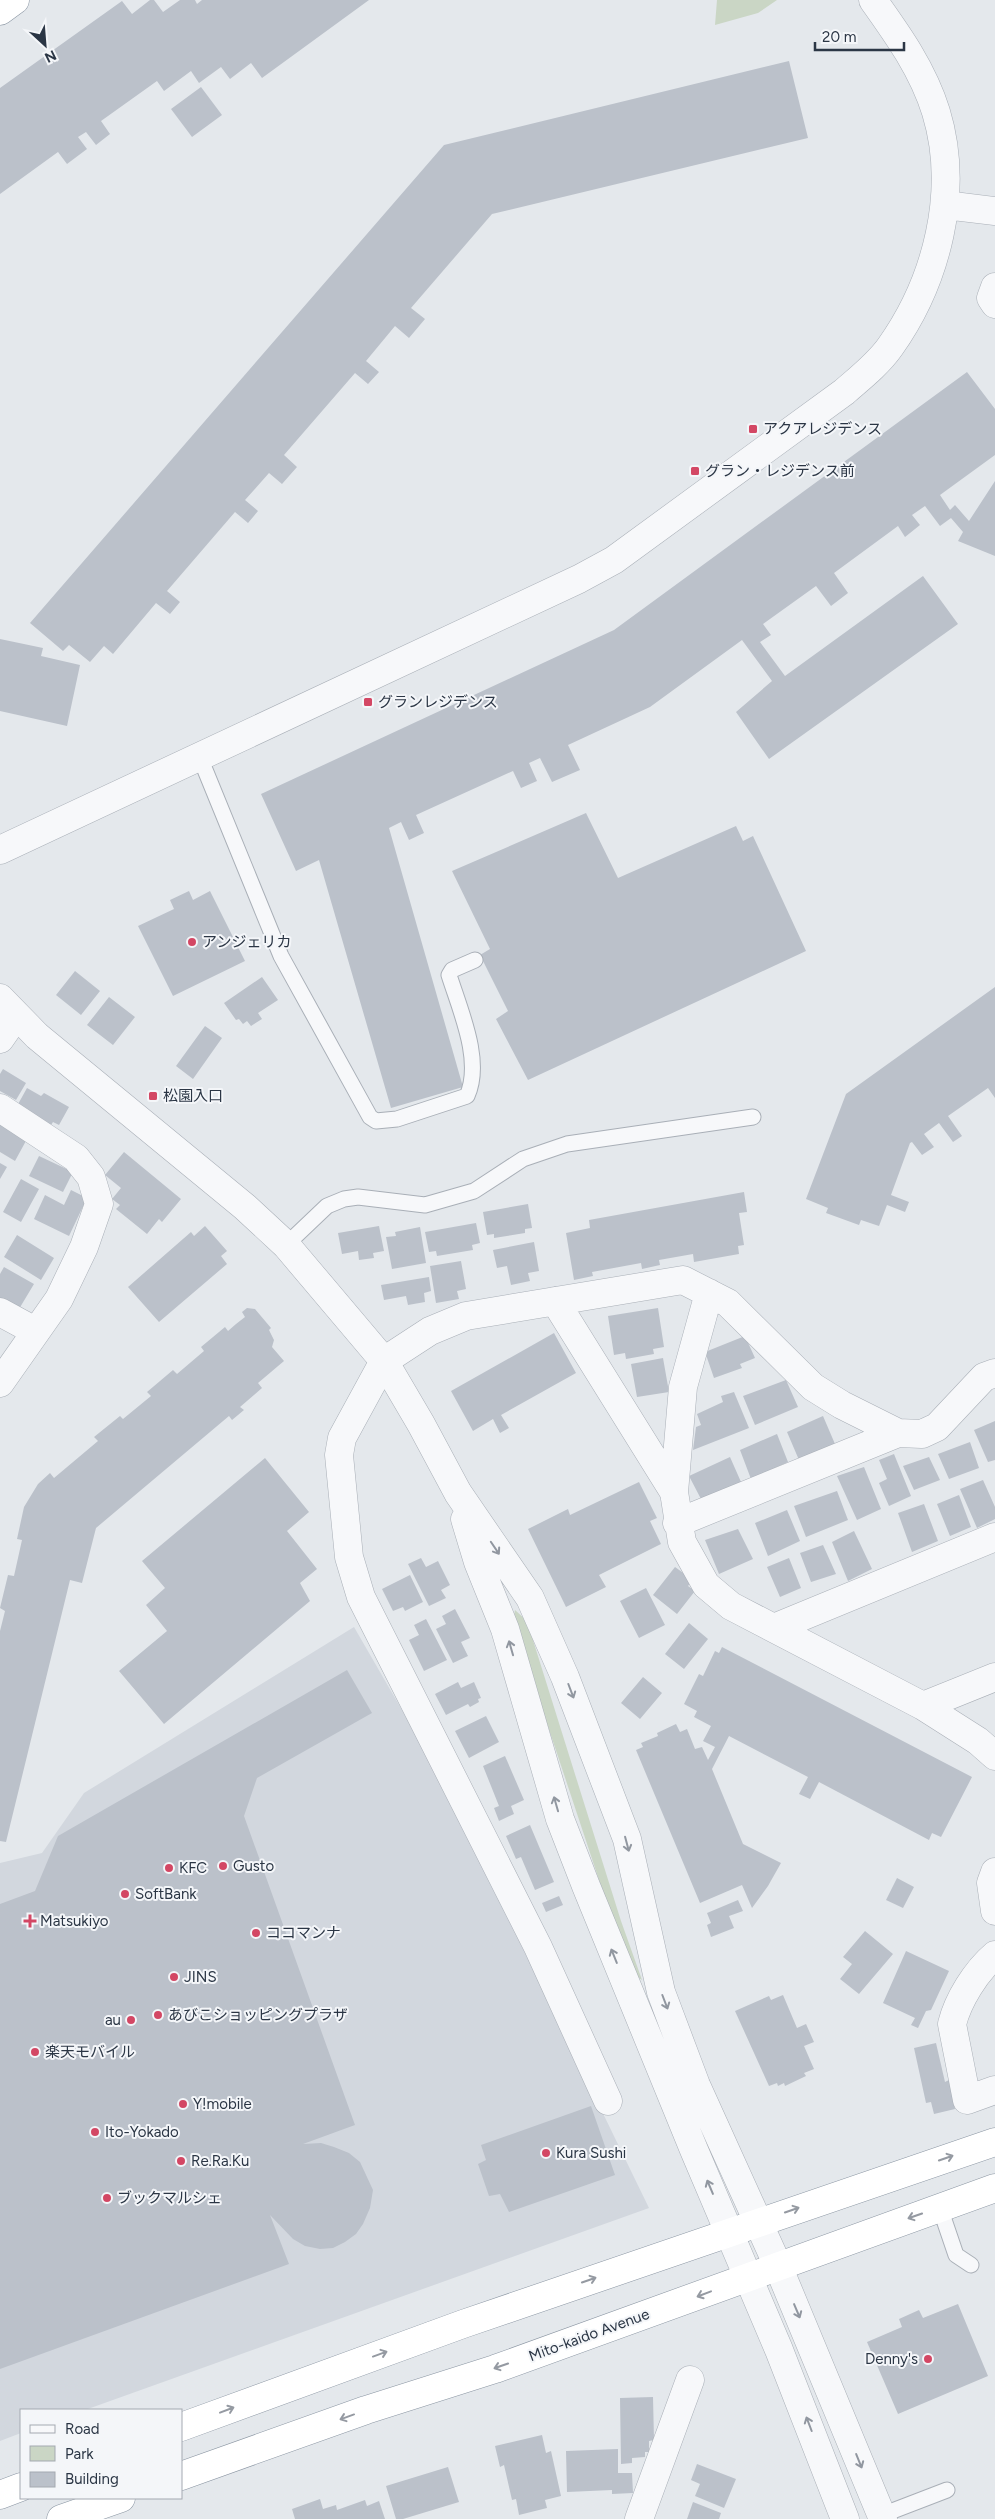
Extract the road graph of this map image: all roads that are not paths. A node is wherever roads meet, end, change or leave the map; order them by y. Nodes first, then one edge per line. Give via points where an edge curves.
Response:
1 (15, 0) edge
2 (873, 0) edge
3 (0, 11) edge
4 (945, 205) junction
5 (995, 212) edge
6 (995, 287) edge
7 (995, 304) edge
8 (199, 755) junction
9 (0, 850) edge
10 (475, 960) dead end
11 (8, 1007) edge
12 (0, 1039) edge
13 (0, 1108) edge
14 (753, 1117) dead end
15 (286, 1245) junction
16 (709, 1293) junction
17 (556, 1301) junction
18 (0, 1312) edge
19 (35, 1331) junction
20 (384, 1361) junction
21 (995, 1373) edge
22 (0, 1383) edge
23 (898, 1433) junction
24 (674, 1492) junction
25 (458, 1493) junction
26 (678, 1523) junction
27 (995, 1537) edge
28 (774, 1628) junction
29 (995, 1677) edge
30 (923, 1706) junction
31 (995, 1756) edge
32 (995, 1872) edge
33 (995, 1910) edge
34 (995, 1955) edge
35 (995, 2090) edge
36 (608, 2101) dead end
37 (995, 2142) edge
38 (995, 2188) edge
39 (940, 2208) junction
40 (758, 2222) junction
41 (729, 2232) junction
42 (971, 2265) dead end
43 (778, 2266) junction
44 (749, 2277) junction
45 (690, 2380) dead end
46 (182, 2427) edge
47 (182, 2476) edge
48 (20, 2488) edge
49 (948, 2490) dead end
50 (0, 2496) edge
51 (118, 2499) edge
52 (882, 2517) edge
53 (61, 2519) edge
54 (639, 2519) edge
55 (844, 2519) edge

1 - 3 highway
2 - 4 street via 903,42 936,112 943,150
4 - 5 street
4 - 8 street via 938,246 910,315 889,348 844,392 614,560
6 - 7 street via 991,298
8 - 9 street
8 - 10 lane via 281,956 370,1117 376,1121 397,1119 467,1096 472,1086 472,1048 449,975 452,970
11 - 12 street
11 - 15 street
13 - 19 street via 72,1154 92,1177 98,1198 98,1214 84,1247 58,1300
14 - 15 lane via 559,1146 523,1159 474,1190 425,1205 358,1197 344,1199 327,1206
15 - 20 street
16 - 17 street via 684,1280
16 - 23 street via 728,1303 813,1387
16 - 24 street via 684,1387
17 - 20 street via 466,1316 430,1331
17 - 24 street
18 - 19 street
19 - 22 street
20 - 25 street
20 - 36 street via 342,1438 339,1455 349,1557 361,1597 538,1947
21 - 23 street via 984,1377 937,1427 922,1434
23 - 26 street
24 - 26 street
25 -> 40 street via 530,1598 565,1677 627,1840 661,1992 696,2085
41 -> 25 street via 560,1818 505,1629 478,1562
26 - 28 street via 682,1542 706,1585 731,1606
27 - 28 street
28 - 30 street
29 - 30 street
30 - 31 street via 978,1741
32 - 33 street via 991,1884
34 - 35 street via 983,1965 952,2024 967,2100
40 -> 37 highway
38 - 39 highway, Mito-kaido Avenue
39 - 42 lane via 956,2255
39 -> 43 highway, Mito-kaido Avenue
40 - 41 highway
40 - 43 street
41 - 44 street
46 -> 41 highway
43 - 44 highway, Mito-kaido Avenue
43 -> 52 street
44 -> 47 highway, Mito-kaido Avenue
55 -> 44 street
45 - 54 street
48 - 50 highway
49 - 52 lane
51 - 53 highway

